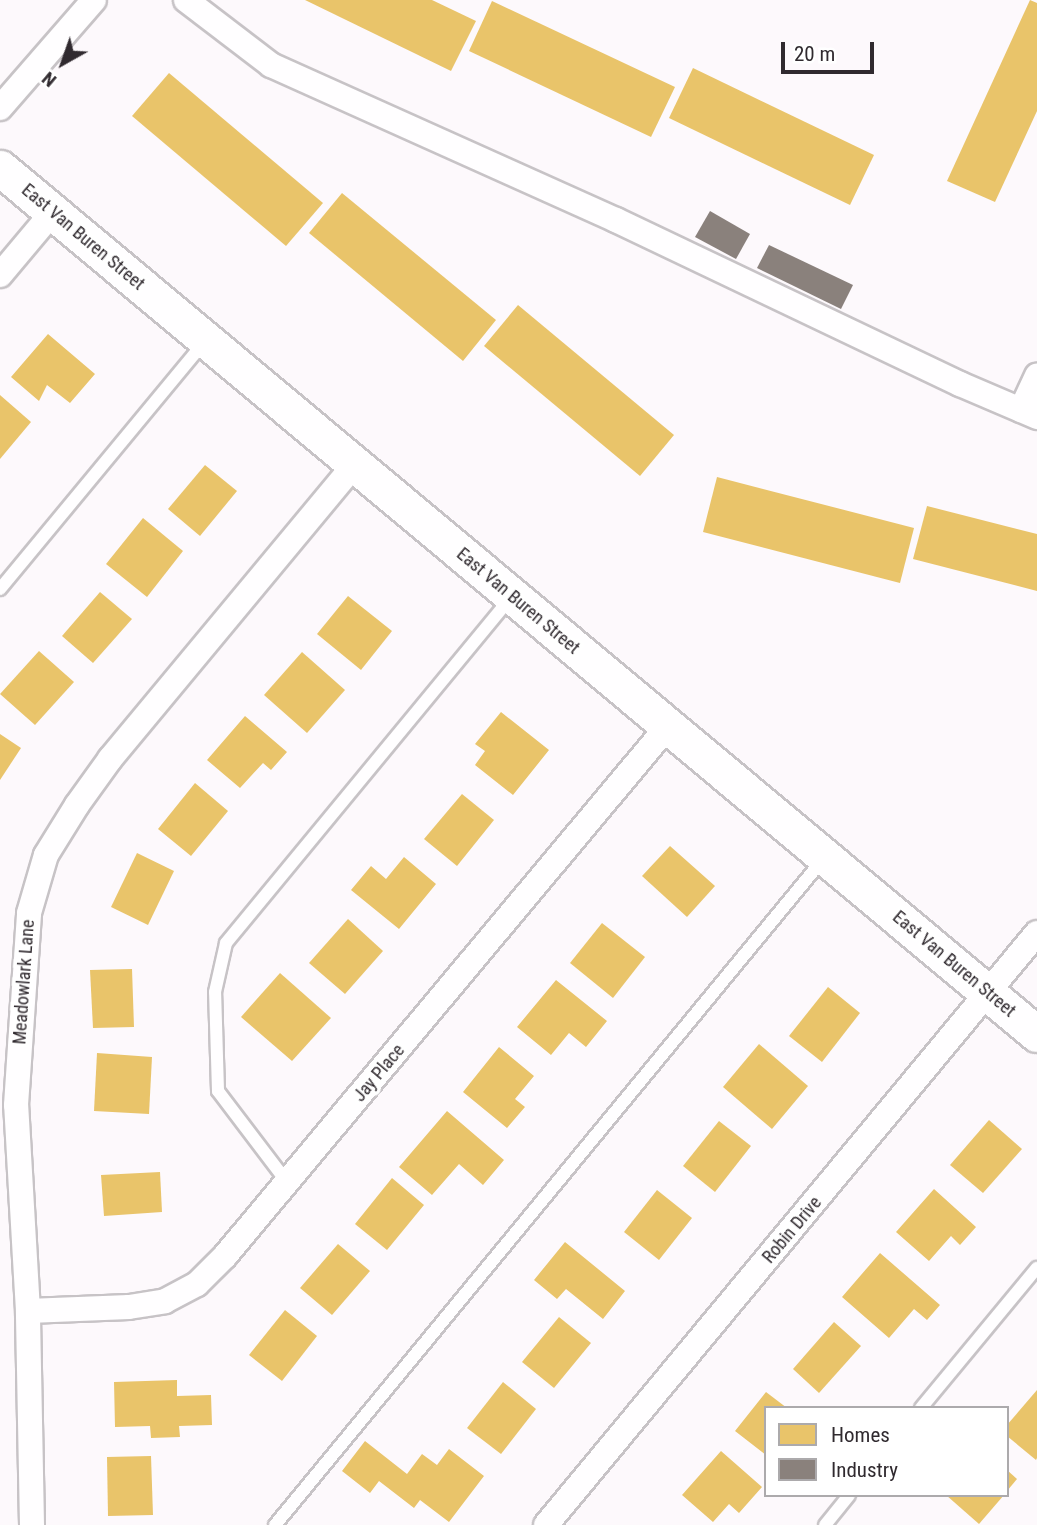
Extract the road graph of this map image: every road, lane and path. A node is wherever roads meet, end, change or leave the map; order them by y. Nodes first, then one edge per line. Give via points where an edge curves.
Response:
1 (94, 0) edge
2 (186, 0) edge
3 (0, 108) edge
4 (0, 167) edge
5 (52, 213) junction
6 (0, 275) edge
7 (207, 339) junction
8 (1037, 375) edge
9 (1029, 414) edge
10 (355, 464) junction
11 (0, 589) edge
12 (512, 596) junction
13 (668, 726) junction
14 (825, 857) junction
15 (1037, 933) edge
16 (987, 992) junction
17 (1037, 1034) edge
18 (8, 1105) edge
19 (287, 1182) junction
20 (1037, 1268) edge
21 (28, 1311) junction
22 (923, 1406) edge
23 (847, 1497) edge
24 (32, 1525) edge
25 (275, 1525) edge
26 (546, 1525) edge
27 (825, 1525) edge

1 - 3 street
2 - 9 street via 271,65
4 - 5 street, East Van Buren Street
5 - 6 street
5 - 7 street, East Van Buren Street
7 - 10 street, East Van Buren Street
7 - 11 lane
8 - 9 street
10 - 12 street, East Van Buren Street
10 - 18 street, Meadowlark Lane via 110,759 46,855 29,913
12 - 13 street, East Van Buren Street
12 - 19 lane via 226,943 215,992 218,1091
13 - 14 street, East Van Buren Street
13 - 19 street, Jay Place
14 - 16 street, East Van Buren Street
14 - 25 lane
15 - 16 street, Robin Drive
16 - 17 street, East Van Buren Street
16 - 26 street, Robin Drive
18 - 21 street, Meadowlark Lane
19 - 21 street, Jay Place via 197,1284 165,1301
20 - 22 lane
21 - 24 street, Meadowlark Lane
23 - 27 lane

